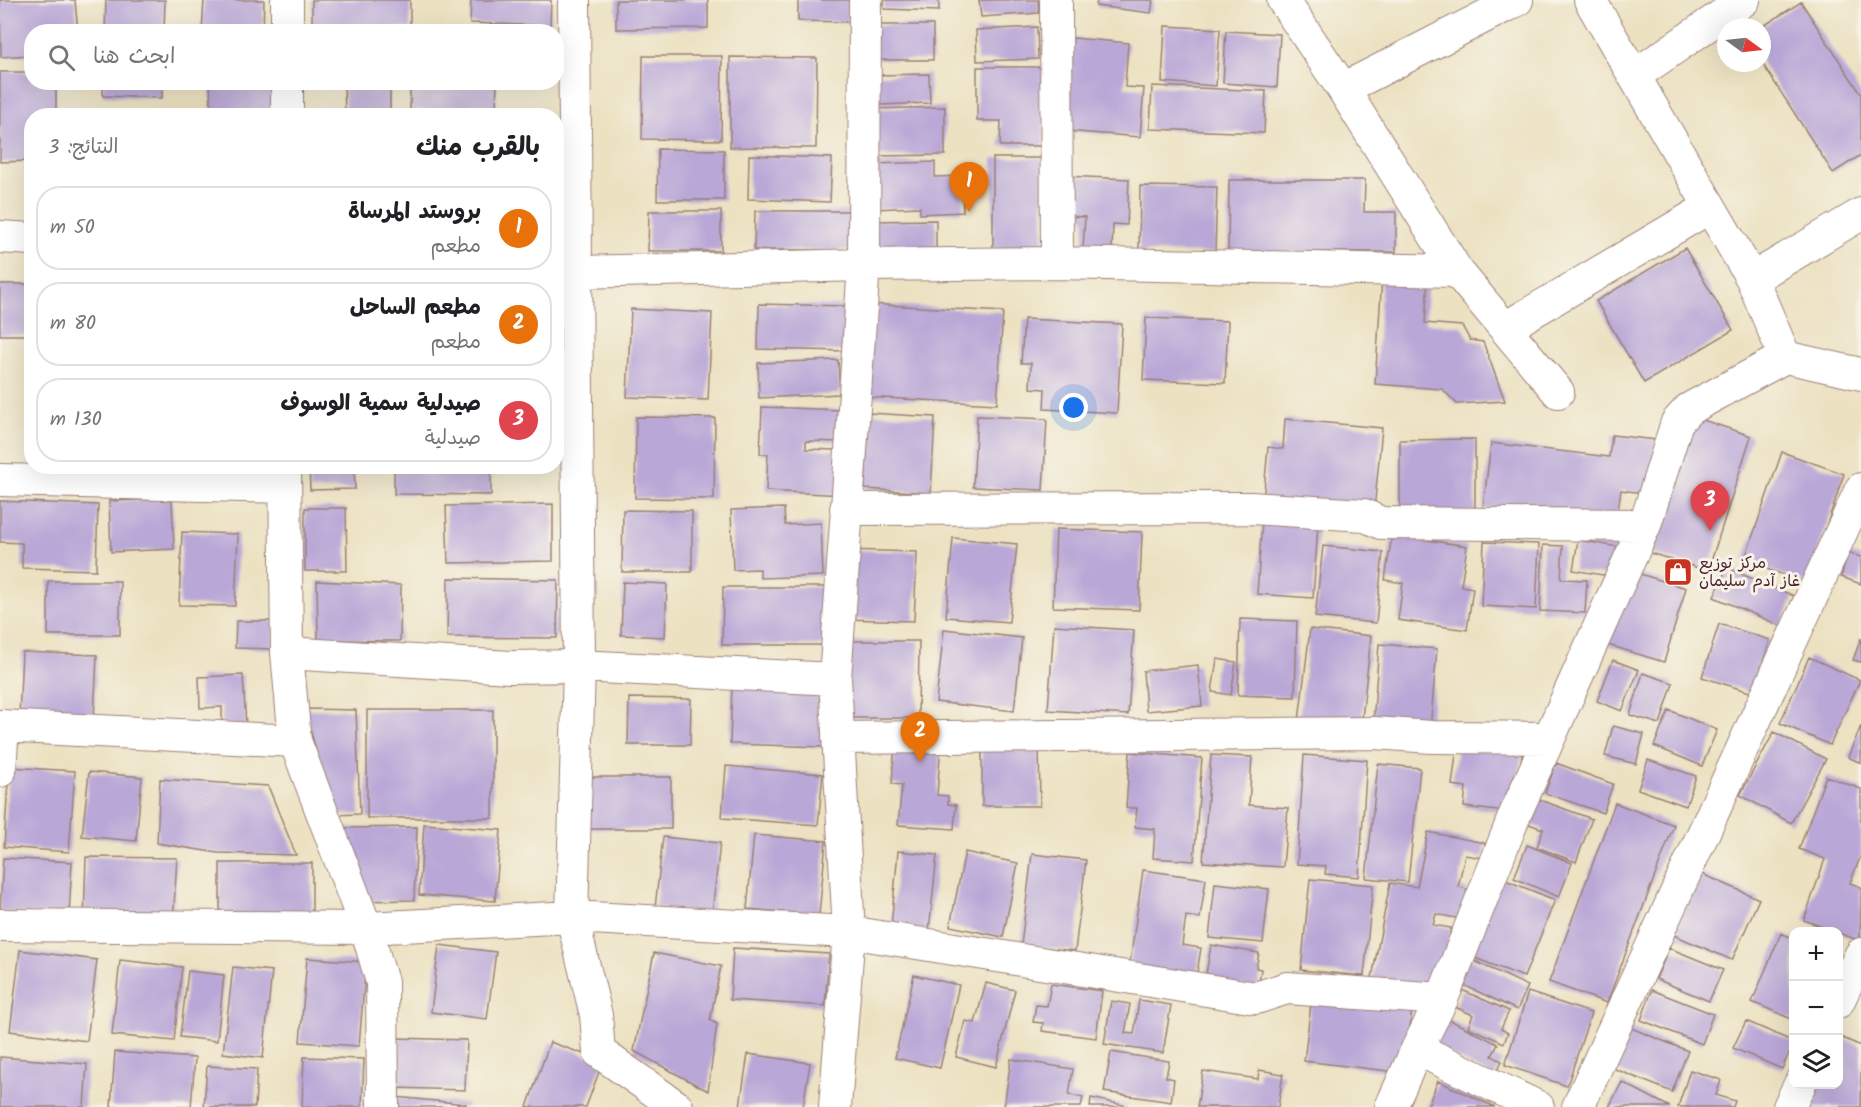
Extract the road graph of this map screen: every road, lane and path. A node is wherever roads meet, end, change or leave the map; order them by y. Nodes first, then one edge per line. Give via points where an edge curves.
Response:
1 (287, 0) edge
2 (574, 0) edge
3 (865, 0) edge
4 (1056, 0) edge
5 (1284, 0) edge
6 (1517, 0) edge
7 (1590, 0) edge
8 (1744, 0) edge
9 (287, 24) edge
10 (1634, 76) junction
11 (287, 90) edge
12 (1343, 90) junction
13 (287, 108) edge
14 (1710, 207) junction
15 (1861, 214) edge
16 (0, 237) edge
17 (24, 238) edge
18 (1057, 263) junction
19 (864, 265) junction
20 (567, 271) edge
21 (1457, 271) junction
22 (1752, 279) junction
23 (1505, 328) junction
24 (1785, 357) junction
25 (1861, 374) edge
26 (1558, 392) dead end
27 (284, 477) edge
28 (0, 480) edge
29 (1861, 489) edge
30 (846, 509) junction
31 (1645, 525) junction
32 (287, 653) junction
33 (579, 666) junction
34 (835, 679) junction
35 (2, 726) edge
36 (838, 738) junction
37 (1549, 738) junction
38 (295, 741) junction
39 (0, 771) edge
40 (572, 917) junction
41 (0, 925) edge
42 (366, 928) junction
43 (849, 932) junction
44 (1861, 954) edge
45 (1843, 993) edge
46 (1442, 999) junction
47 (1417, 1049) junction
48 (1798, 1089) edge
49 (383, 1107) edge
50 (677, 1107) edge
51 (835, 1107) edge
52 (1391, 1107) edge
53 (1538, 1107) edge
54 (1578, 1107) edge
55 (1789, 1107) edge

1 - 9 street
2 - 20 street
3 - 19 street
4 - 18 street
5 - 12 street
6 - 12 street
7 - 10 street
8 - 10 street
10 - 14 street
11 - 13 street
12 - 21 street
14 - 22 street
14 - 23 street
15 - 22 street
16 - 17 street
18 - 19 street
18 - 21 street
19 - 20 street
19 - 30 street
20 - 33 street
21 - 23 street
22 - 24 street
23 - 26 street
24 - 25 street
24 - 31 street via 1689,409 1677,422
27 - 28 street
27 - 32 street
29 - 54 street
30 - 31 street via 1251,508 1364,515 1381,523
30 - 34 street
31 - 37 street
32 - 33 street via 510,667
32 - 38 street
33 - 34 street
33 - 40 street
34 - 36 street
35 - 38 street
35 - 39 street
36 - 37 street via 1363,733
36 - 43 street
37 - 46 street
38 - 42 street
40 - 42 street
40 - 43 street
40 - 50 street via 596,1015 599,1052
41 - 42 street
42 - 49 street via 382,982
43 - 46 street via 1256,998 1287,988
43 - 51 street
44 - 45 street
46 - 47 street
47 - 52 street
47 - 53 street
48 - 55 street

